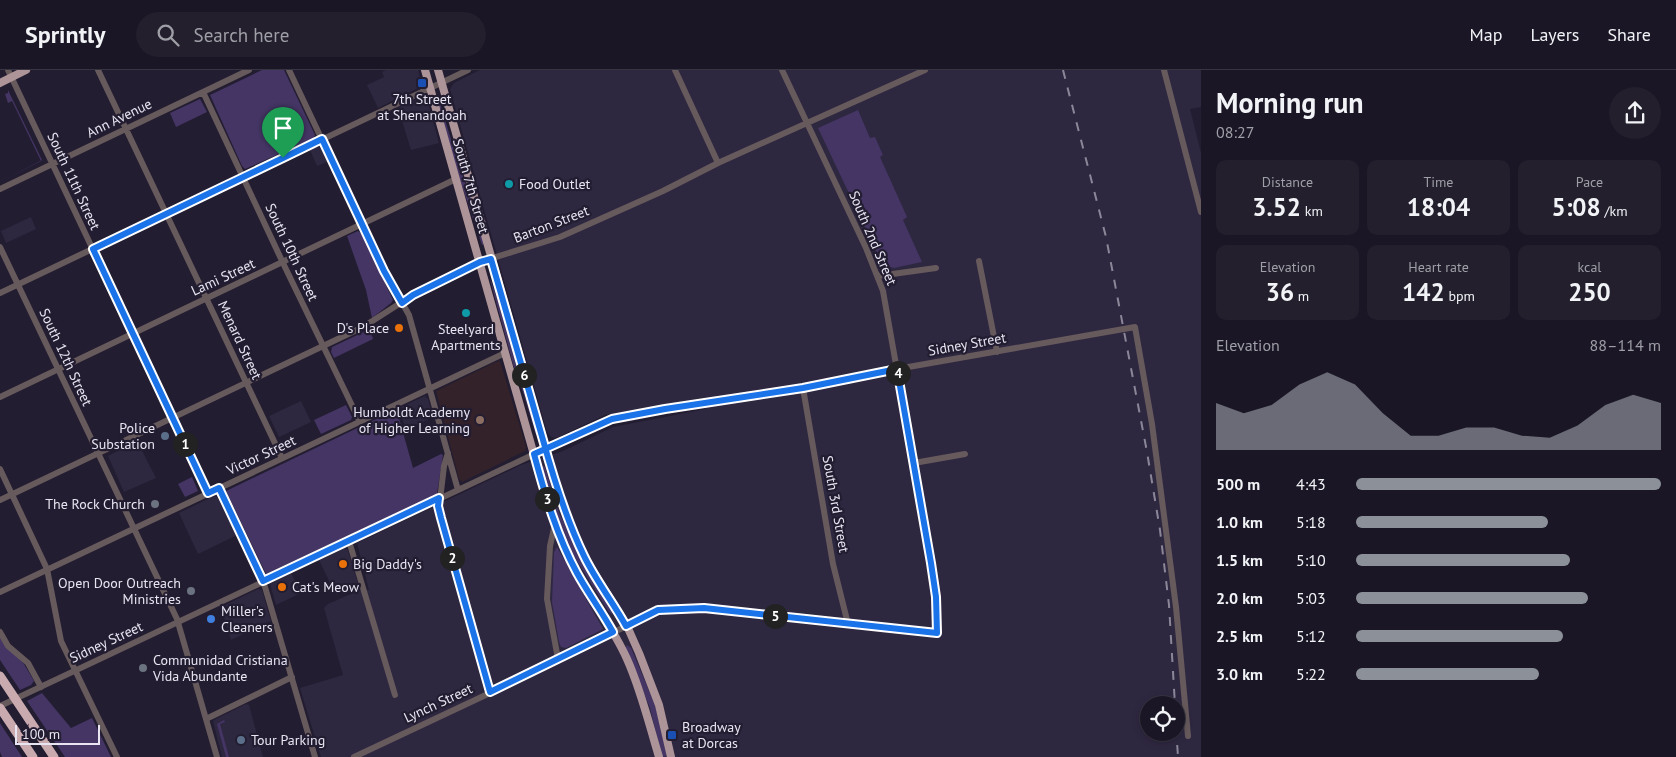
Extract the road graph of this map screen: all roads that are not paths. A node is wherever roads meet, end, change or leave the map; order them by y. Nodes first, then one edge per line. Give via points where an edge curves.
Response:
1 (26, 70) edge
2 (98, 70) edge
3 (249, 70) edge
4 (289, 70) edge
5 (425, 70) edge
6 (438, 70) edge
7 (468, 70) edge
8 (675, 70) edge
9 (782, 70) edge
10 (925, 70) edge
11 (1164, 70) edge
12 (9, 74) edge
13 (0, 82) edge
14 (441, 82) junction
15 (430, 88) junction
16 (203, 92) junction
17 (807, 124) junction
18 (126, 129) junction
19 (322, 139) junction
20 (718, 163) junction
21 (52, 164) junction
22 (243, 177) junction
23 (456, 179) junction
24 (0, 189) edge
25 (1201, 212) edge
26 (166, 214) junction
27 (362, 224) junction
28 (0, 247) edge
29 (93, 249) junction
30 (491, 259) junction
31 (979, 261) dead end
32 (480, 262) junction
33 (283, 263) junction
34 (936, 268) dead end
35 (878, 276) junction
36 (18, 285) junction
37 (0, 293) edge
38 (207, 298) junction
39 (402, 303) junction
40 (133, 334) junction
41 (323, 346) junction
42 (997, 352) junction
43 (505, 353) junction
44 (897, 369) junction
45 (58, 370) junction
46 (247, 383) junction
47 (803, 388) junction
48 (430, 389) junction
49 (0, 397) edge
50 (173, 418) junction
51 (360, 422) junction
52 (545, 449) junction
53 (98, 453) junction
54 (448, 453) junction
55 (534, 454) junction
56 (965, 454) dead end
57 (282, 458) junction
58 (914, 463) junction
59 (0, 470) edge
60 (219, 488) junction
61 (458, 490) junction
62 (208, 493) junction
63 (12, 494) junction
64 (439, 498) junction
65 (0, 500) edge
66 (555, 524) junction
67 (134, 528) junction
68 (349, 541) junction
69 (47, 570) junction
70 (263, 581) junction
71 (0, 592) edge
72 (178, 621) junction
73 (848, 624) junction
74 (626, 626) junction
75 (0, 632) edge
76 (613, 632) junction
77 (937, 633) joint
78 (558, 659) junction
79 (74, 670) junction
80 (0, 676) edge
81 (292, 677) junction
82 (38, 688) junction
83 (490, 692) junction
84 (396, 695) dead end
85 (0, 707) edge
86 (206, 719) junction
87 (1188, 736) dead end
88 (33, 757) edge
89 (54, 757) edge
90 (117, 757) edge
91 (217, 757) edge
92 (315, 757) edge
93 (354, 757) edge
94 (659, 757) edge
95 (671, 757) edge

1 - 12 main road
2 - 18 street, Menard Street
3 - 16 street, Ann Avenue
4 - 19 street
5 - 15 main road, South 7th Street
6 - 14 main road, South 7th Street
7 - 14 street
8 - 20 street
9 - 17 street, South 2nd Street
10 - 17 street, Barton Street
11 - 25 street
12 - 13 main road
12 - 21 street, South 11th Street
14 - 15 street
14 - 30 main road, South 7th Street
15 - 19 street
15 - 23 main road, South 7th Street
16 - 18 street, Ann Avenue
16 - 22 street, South 10th Street
17 - 20 street, Barton Street
17 - 35 street, South 2nd Street
18 - 21 street, Ann Avenue
18 - 26 street, Menard Street
19 - 22 street
19 - 27 street
20 - 30 street, Barton Street via 560,237
21 - 24 street, Ann Avenue
21 - 29 street, South 11th Street
22 - 26 street
22 - 33 street, South 10th Street
23 - 27 street, Lami Street
23 - 32 main road, South 7th Street
26 - 29 street
26 - 38 street, Menard Street
27 - 33 street, Lami Street
27 - 39 street
28 - 36 street, South 12th Street
29 - 36 street
29 - 40 street, South 11th Street
30 - 32 street, Barton Street
30 - 52 main road, South 7th Street
31 - 42 street
32 - 39 street, Barton Street
32 - 43 main road, South 7th Street
33 - 38 street, Lami Street
33 - 41 street, South 10th Street
34 - 35 street
35 - 44 street, South 2nd Street
36 - 37 street
36 - 45 street, South 12th Street
38 - 40 street, Lami Street
38 - 46 street, Menard Street
39 - 41 street, Barton Street via 370,324
39 - 48 street via 409,315
40 - 45 street, Lami Street
40 - 50 street, South 11th Street
41 - 46 street, Barton Street
41 - 51 street, South 10th Street
42 - 44 street, Sidney Street
42 - 87 street, Sidney Street via 1134,327 1155,444 1176,607
43 - 48 street, Victor Street
43 - 55 main road, South 7th Street
44 - 47 street, Sidney Street
44 - 58 street, South 2nd Street
45 - 49 street, Lami Street
45 - 53 street, South 12th Street
46 - 50 street, Barton Street
46 - 57 street, Menard Street
47 - 52 street, Sidney Street via 612,419
47 - 73 street, South 3rd Street via 833,564
48 - 51 street, Victor Street
48 - 54 street
50 - 53 street, Barton Street
50 - 62 street, South 11th Street
51 - 57 street, Victor Street
52 - 55 street, Sidney Street
52 - 74 main road, South 7th Street via 565,514 585,558
53 - 63 street, Barton Street
53 - 67 street, South 12th Street
54 - 61 street
54 - 64 street
55 - 61 street, Sidney Street
55 - 66 main road, South 7th Street
56 - 58 street
57 - 60 street, Victor Street
58 - 77 street, South 2nd Street via 936,597
59 - 63 street
60 - 62 street, Victor Street
60 - 70 street
61 - 64 street, Sidney Street
62 - 67 street, Victor Street
63 - 65 street, Barton Street
63 - 69 street
64 - 68 street, Sidney Street
64 - 83 street via 441,518
66 - 76 main road via 578,574
66 - 78 street, South 7th Street via 550,546 547,599
67 - 69 street, Victor Street
67 - 72 street, South 12th Street
68 - 70 street, Sidney Street
68 - 84 street
69 - 71 street, Victor Street
69 - 79 street via 61,641
70 - 72 street, Sidney Street
70 - 81 street
72 - 79 street, Sidney Street
72 - 86 street, South 12th Street
73 - 74 street, Lynch Street via 704,608 658,610
73 - 77 street, Lynch Street
74 - 76 street, Lynch Street
74 - 95 main road, South 7th Street via 656,695
75 - 82 street via 8,646 28,663
76 - 78 street, Lynch Street
76 - 94 main road via 639,690
78 - 83 street, Lynch Street
79 - 82 street, Sidney Street
79 - 90 street
80 - 89 highway
81 - 86 street
81 - 92 street
82 - 85 street, Sidney Street
83 - 93 street, Lynch Street
85 - 88 highway
86 - 91 street, South 12th Street

